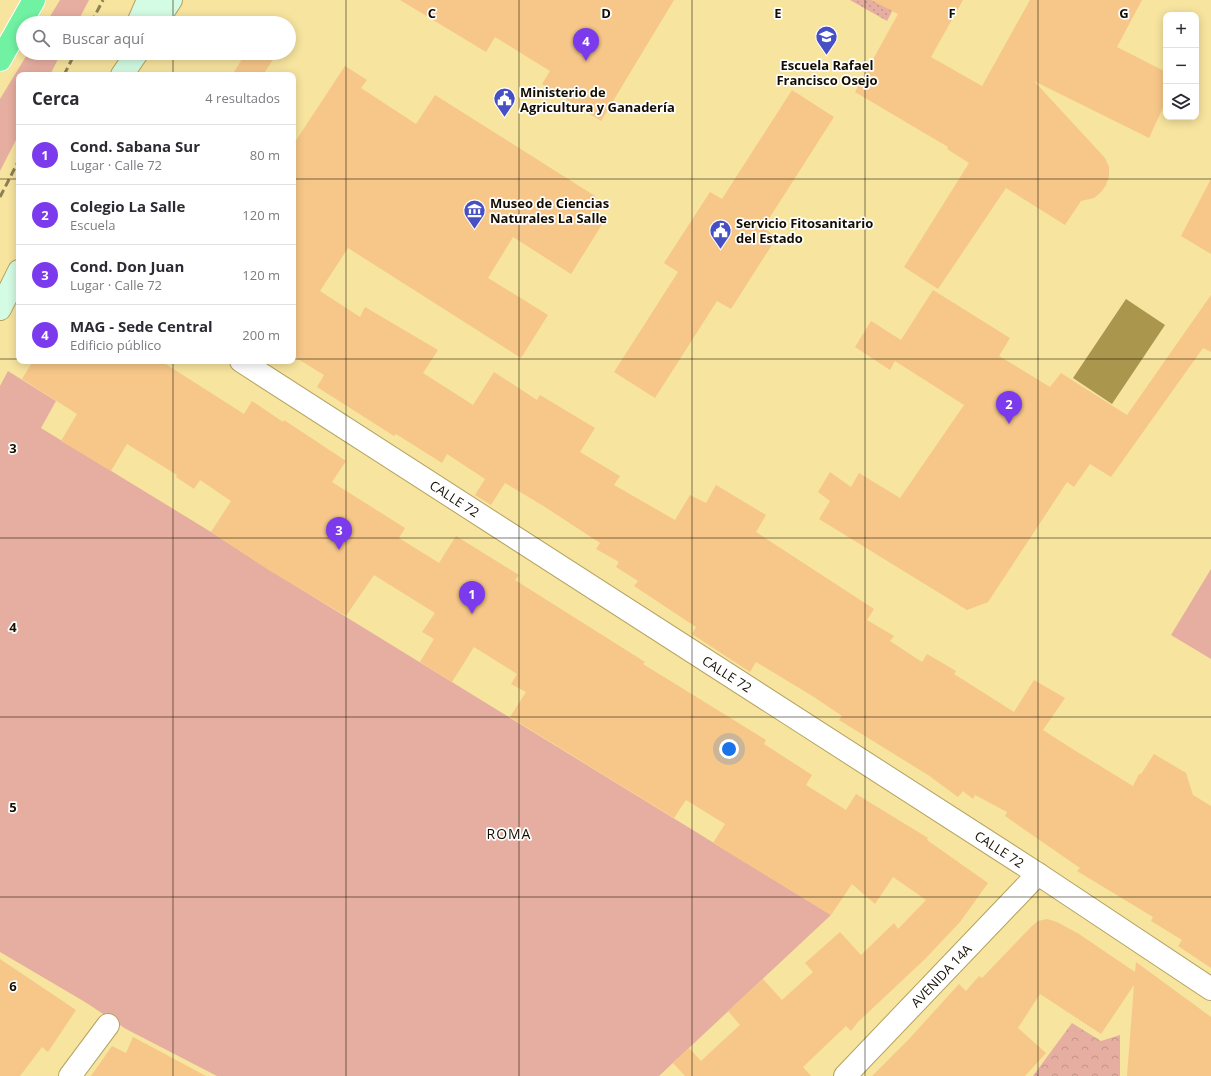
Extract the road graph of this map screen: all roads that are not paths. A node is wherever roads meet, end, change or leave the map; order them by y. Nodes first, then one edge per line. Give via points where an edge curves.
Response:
1 (34, 0) edge
2 (148, 0) edge
3 (171, 0) edge
4 (25, 16) edge
5 (141, 16) edge
6 (161, 16) edge
7 (16, 32) edge
8 (0, 60) edge
9 (122, 60) edge
10 (132, 60) edge
11 (116, 72) edge
12 (124, 72) edge
13 (16, 277) edge
14 (0, 309) edge
15 (246, 364) edge
16 (1038, 874) junction
17 (1211, 989) edge
18 (108, 1025) dead end
19 (70, 1076) edge
20 (845, 1076) edge

1 - 4 highway
2 - 5 main road
3 - 6 main road
7 - 8 highway
9 - 11 main road
10 - 12 main road
13 - 14 main road
15 - 16 street, CALLE 72
16 - 17 street, CALLE 72
16 - 20 street, AVENIDA 14A
18 - 19 street

